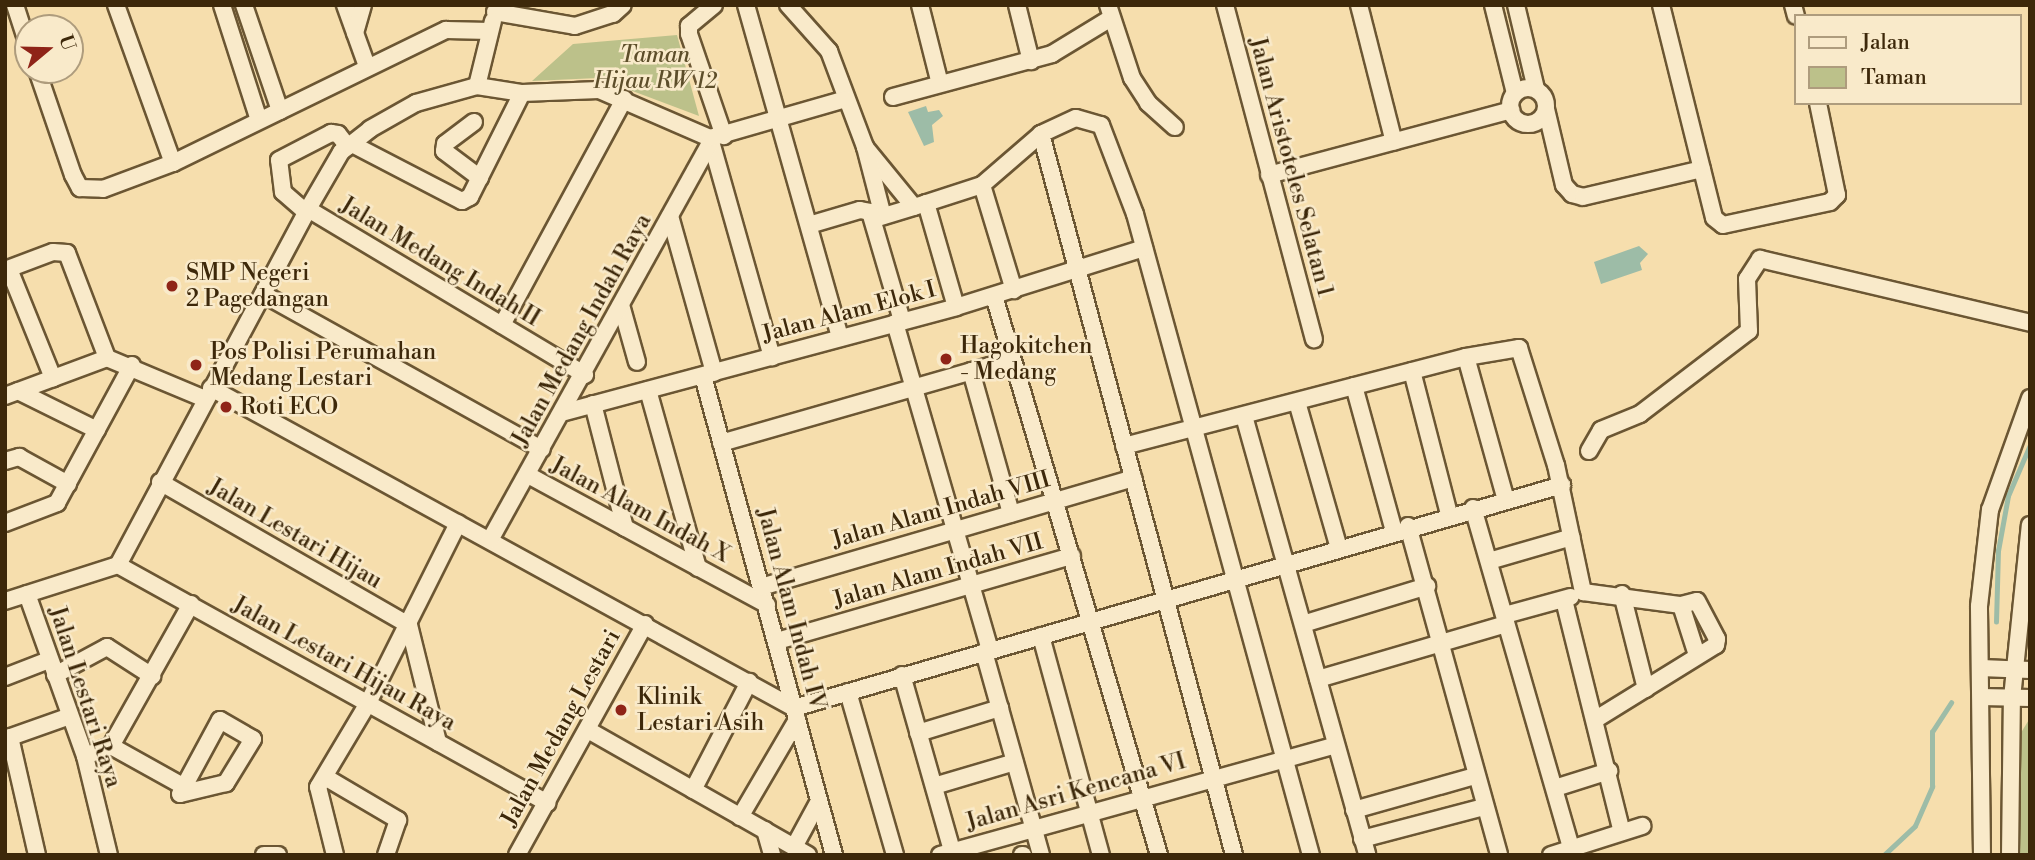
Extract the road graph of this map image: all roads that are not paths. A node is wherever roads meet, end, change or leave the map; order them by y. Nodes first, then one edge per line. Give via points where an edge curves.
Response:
1 (117, 5) edge
2 (222, 5) edge
3 (244, 5) edge
4 (345, 5) edge
5 (363, 5) edge
6 (623, 5) edge
7 (714, 5) edge
8 (746, 5) edge
9 (788, 5) edge
10 (920, 5) edge
11 (1017, 5) edge
12 (1225, 5) edge
13 (1359, 5) edge
14 (1493, 5) edge
15 (1516, 5) edge
16 (1661, 5) edge
17 (496, 9) edge
18 (1110, 12) edge
19 (490, 31) junction
20 (355, 34) junction
21 (1031, 61) junction
22 (367, 66) junction
23 (42, 84) edge
24 (940, 84) junction
25 (477, 86) junction
26 (1536, 89) junction
27 (522, 93) junction
28 (1515, 93) junction
29 (893, 97) dead end
30 (624, 99) junction
31 (846, 99) junction
32 (1818, 105) edge
33 (1546, 109) junction
34 (1511, 110) junction
35 (280, 111) junction
36 (779, 118) junction
37 (259, 120) junction
38 (474, 121) dead end
39 (1175, 127) dead end
40 (1041, 134) junction
41 (715, 139) junction
42 (1394, 142) junction
43 (350, 145) junction
44 (865, 147) junction
45 (173, 163) junction
46 (1702, 169) junction
47 (1269, 175) junction
48 (480, 178) junction
49 (982, 186) junction
50 (920, 205) junction
51 (307, 211) junction
52 (670, 216) junction
53 (875, 216) junction
54 (809, 225) junction
55 (1145, 255) junction
56 (1075, 269) junction
57 (7, 270) edge
58 (1014, 290) junction
59 (263, 293) junction
60 (995, 296) junction
61 (621, 305) junction
62 (956, 307) junction
63 (898, 322) junction
64 (2030, 323) edge
65 (502, 325) junction
66 (840, 338) junction
67 (1314, 340) dead end
68 (772, 357) junction
69 (1466, 357) junction
70 (107, 358) junction
71 (1011, 359) junction
72 (637, 362) dead end
73 (132, 365) junction
74 (971, 371) junction
75 (1412, 371) junction
76 (708, 374) junction
77 (585, 375) junction
78 (52, 378) junction
79 (1354, 386) junction
80 (914, 387) junction
81 (648, 390) junction
82 (12, 393) edge
83 (208, 393) junction
84 (2030, 398) edge
85 (1297, 402) junction
86 (593, 404) junction
87 (565, 412) junction
88 (1244, 416) junction
89 (97, 430) junction
90 (1193, 430) junction
91 (721, 443) junction
92 (1124, 446) junction
93 (542, 449) junction
94 (1589, 451) dead end
95 (5, 461) edge
96 (528, 475) junction
97 (1133, 478) junction
98 (160, 482) junction
99 (68, 484) junction
100 (1562, 485) junction
101 (1506, 500) junction
102 (1055, 501) junction
103 (1473, 508) junction
104 (1010, 513) junction
105 (1449, 514) junction
106 (5, 523) edge
107 (458, 523) junction
108 (2030, 525) edge
109 (625, 528) junction
110 (1401, 528) junction
111 (955, 529) junction
112 (1572, 537) junction
113 (489, 540) junction
114 (1339, 548) junction
115 (1072, 556) junction
116 (1489, 561) junction
117 (1286, 564) junction
118 (118, 565) junction
119 (698, 568) junction
120 (1233, 582) junction
121 (970, 584) junction
122 (1427, 586) junction
123 (761, 587) junction
124 (1583, 592) junction
125 (27, 594) junction
126 (1622, 594) junction
127 (1564, 600) junction
128 (5, 601) edge
129 (1166, 602) junction
130 (191, 604) junction
131 (1681, 605) junction
132 (767, 606) junction
133 (1505, 620) junction
134 (1091, 621) junction
135 (645, 624) junction
136 (1303, 624) junction
137 (409, 625) junction
138 (1041, 636) junction
139 (778, 641) junction
140 (1444, 643) junction
141 (987, 651) junction
142 (1698, 655) junction
143 (52, 667) junction
144 (1981, 668) junction
145 (2022, 670) edge
146 (152, 676) junction
147 (5, 677) edge
148 (903, 679) junction
149 (1318, 679) junction
150 (749, 681) junction
151 (1646, 689) junction
152 (848, 692) junction
153 (1981, 697) junction
154 (2012, 698) junction
155 (2030, 698) edge
156 (368, 703) junction
157 (1000, 708) junction
158 (795, 714) junction
159 (70, 716) junction
160 (1595, 719) junction
161 (588, 730) junction
162 (918, 733) junction
163 (8, 738) edge
164 (438, 742) junction
165 (1336, 745) junction
166 (111, 746) junction
167 (85, 756) junction
168 (1284, 759) junction
169 (1014, 762) junction
170 (1609, 771) junction
171 (1218, 776) junction
172 (1475, 776) junction
173 (325, 777) junction
174 (183, 786) junction
175 (934, 786) junction
176 (1555, 788) junction
177 (693, 790) junction
178 (1143, 799) junction
179 (819, 801) junction
180 (547, 803) junction
181 (1484, 807) junction
182 (1088, 809) junction
183 (1354, 810) junction
184 (740, 817) junction
185 (1642, 826) dead end
186 (1032, 828) junction
187 (765, 831) junction
188 (1622, 832) junction
189 (1364, 847) edge
190 (1571, 848) junction
191 (801, 851) edge
192 (330, 853) edge
193 (946, 853) edge
194 (37, 855) edge
195 (109, 855) edge
196 (264, 855) edge
197 (278, 855) edge
198 (386, 855) edge
199 (517, 855) edge
200 (772, 855) edge
201 (834, 855) edge
202 (895, 855) edge
203 (1041, 855) edge
204 (1101, 855) edge
205 (1159, 855) edge
206 (1234, 855) edge
207 (1311, 855) edge
208 (1499, 855) edge
209 (1551, 855) edge
210 (1982, 855) edge
211 (2010, 855) edge

1 - 45 street
2 - 37 street
3 - 35 street
4 - 20 street
5 - 20 street
6 - 17 street via 614,14 575,26
7 - 41 street via 690,26 689,34
8 - 36 street
9 - 31 street via 829,51
10 - 24 street
11 - 21 street
12 - 47 street, Jalan Aristoteles Selatan 1
13 - 42 street
14 - 28 street
15 - 26 street
16 - 46 street
17 - 19 street
18 - 21 street via 1067,48
18 - 39 street via 1132,78 1148,103
19 - 22 street via 446,30
19 - 25 street
20 - 22 street
21 - 24 street
22 - 35 street
23 - 45 street via 80,188 103,189
24 - 29 street
25 - 27 street
25 - 43 street via 416,103
26 - 28 street
26 - 33 street via 1544,97
27 - 30 street via 599,90
27 - 48 street
28 - 34 street
30 - 41 street
30 - 65 street
31 - 36 street
31 - 44 street
32 - 46 street via 1838,186 1838,195 1830,202 1733,225 1714,218
33 - 34 street via 1540,120 1529,124 1517,120
33 - 46 street via 1564,185 1572,194 1583,197
34 - 42 street
35 - 37 street
36 - 41 street
36 - 54 street
37 - 45 street
38 - 48 street via 444,148 451,160
40 - 49 street
40 - 55 street via 1076,118 1101,125
40 - 56 street
41 - 52 street, Jalan Medang Indah Raya
41 - 68 street
42 - 47 street
43 - 48 street via 462,201 470,197
43 - 51 street
43 - 51 street, Jalan Medang Indah II via 335,133 279,160 282,192
44 - 50 street
44 - 53 street
47 - 67 street, Jalan Aristoteles Selatan 1
49 - 50 street
49 - 58 street
50 - 53 street
50 - 62 street
51 - 59 street
51 - 65 street, Jalan Medang Indah II
52 - 61 street, Jalan Medang Indah Raya
52 - 76 street, Jalan Alam Indah IV
53 - 54 street via 860,210
53 - 63 street
54 - 66 street
55 - 56 street, Jalan Alam Elok I
55 - 90 street
56 - 58 street, Jalan Alam Elok I
56 - 92 street
57 - 70 street via 54,252 67,253
57 - 78 street
58 - 60 street, Jalan Alam Elok I
59 - 83 street
59 - 93 street
60 - 62 street, Jalan Alam Elok I
60 - 71 street
61 - 72 street
61 - 77 street, Jalan Medang Indah Raya
62 - 63 street, Jalan Alam Elok I
63 - 66 street, Jalan Alam Elok I
63 - 80 street
64 - 94 street via 1760,259 1747,279 1749,331 1640,414 1601,430
65 - 77 street, Jalan Medang Indah II
66 - 68 street, Jalan Alam Elok I
68 - 76 street, Jalan Alam Elok I
69 - 75 street
69 - 100 street via 1514,347 1521,350
69 - 101 street
70 - 73 street
70 - 78 street
71 - 74 street
71 - 102 street
73 - 83 street
73 - 89 street
74 - 80 street
74 - 104 street
75 - 79 street
75 - 105 street
76 - 81 street, Jalan Alam Elok I
76 - 91 street, Jalan Alam Indah IV
77 - 87 street, Jalan Medang Indah Raya
78 - 82 street
79 - 85 street
79 - 110 street
80 - 91 street
80 - 111 street
81 - 86 street, Jalan Alam Elok I
81 - 119 street
82 - 89 street
83 - 98 street
83 - 107 street
84 - 144 street via 1990,510 1979,606
85 - 88 street
85 - 114 street
86 - 87 street, Jalan Alam Elok I
86 - 109 street
87 - 93 street, Jalan Medang Indah Raya
88 - 90 street
88 - 117 street
89 - 99 street
90 - 92 street
90 - 120 street
91 - 123 street, Jalan Alam Indah IV
92 - 97 street
93 - 96 street, Jalan Medang Indah Raya
95 - 99 street via 19,457
96 - 109 street, Jalan Alam Indah X
96 - 113 street, Jalan Medang Indah Raya
97 - 102 street, Jalan Alam Indah VIII
97 - 129 street
98 - 118 street
98 - 137 street, Jalan Lestari Hijau
99 - 106 street via 54,505
100 - 101 street
100 - 112 street
101 - 103 street
102 - 104 street, Jalan Alam Indah VIII
102 - 115 street
103 - 105 street
103 - 116 street
104 - 111 street, Jalan Alam Indah VIII
105 - 110 street
107 - 113 street
107 - 137 street
108 - 145 street
109 - 119 street, Jalan Alam Indah X
110 - 114 street
110 - 122 street
111 - 121 street
111 - 123 street, Jalan Alam Indah VIII
112 - 116 street
112 - 124 street
113 - 135 street
114 - 117 street
115 - 121 street, Jalan Alam Indah VII
115 - 134 street
116 - 133 street
117 - 120 street
117 - 136 street
118 - 125 street
118 - 130 street, Jalan Lestari Hijau Raya
119 - 132 street, Jalan Alam Indah X
120 - 129 street
120 - 168 street
121 - 139 street, Jalan Alam Indah VII
121 - 141 street
122 - 136 street
122 - 140 street
123 - 132 street, Jalan Alam Indah IV
124 - 126 street
124 - 127 street
125 - 128 street
125 - 143 street, Jalan Lestari Raya
126 - 131 street
126 - 151 street
127 - 133 street
127 - 160 street
129 - 134 street
129 - 171 street
130 - 146 street
130 - 156 street, Jalan Lestari Hijau Raya
131 - 142 street
131 - 142 street via 1700,604 1717,639 1716,645
132 - 139 street, Jalan Alam Indah IV
133 - 140 street
133 - 176 street
134 - 138 street
134 - 178 street
135 - 150 street
135 - 161 street, Jalan Medang Lestari
136 - 149 street
137 - 156 street
137 - 164 street
138 - 141 street
138 - 182 street
139 - 158 street, Jalan Alam Indah IV
140 - 149 street
140 - 172 street
141 - 148 street
141 - 157 street
142 - 151 street
143 - 146 street via 107,647
143 - 147 street
143 - 159 street, Jalan Lestari Raya
144 - 145 street
144 - 153 street
145 - 154 street
146 - 166 street
148 - 152 street
148 - 162 street
149 - 165 street
150 - 158 street
150 - 177 street
151 - 160 street
152 - 158 street
152 - 202 street
153 - 154 street
153 - 210 street
154 - 155 street
154 - 211 street
156 - 164 street, Jalan Lestari Hijau Raya
156 - 173 street
157 - 162 street
157 - 169 street
158 - 179 street, Jalan Alam Indah IV
158 - 184 street
159 - 163 street
159 - 167 street, Jalan Lestari Raya
160 - 170 street
161 - 177 street
161 - 180 street, Jalan Medang Lestari
162 - 175 street
163 - 194 street
164 - 180 street, Jalan Lestari Hijau Raya
165 - 168 street, Jalan Asri Kencana VI
165 - 183 street
166 - 167 street
166 - 174 street
167 - 195 street, Jalan Lestari Raya
168 - 171 street, Jalan Asri Kencana VI
168 - 207 street
169 - 175 street
169 - 186 street
170 - 176 street
170 - 188 street
171 - 178 street, Jalan Asri Kencana VI
171 - 206 street
172 - 181 street
172 - 183 street
173 - 192 street via 318,788
173 - 198 street via 398,820
174 - 174 street via 180,794 184,796 226,783 252,738 220,720
175 - 193 street
176 - 190 street
177 - 184 street
178 - 182 street, Jalan Asri Kencana VI
178 - 205 street
179 - 191 street
179 - 201 street, Jalan Alam Indah IV
180 - 199 street, Jalan Medang Lestari
181 - 189 street
181 - 208 street
182 - 186 street, Jalan Asri Kencana VI
182 - 204 street
183 - 189 street
184 - 187 street
185 - 188 street
186 - 193 street, Jalan Asri Kencana VI
186 - 203 street
187 - 191 street
187 - 200 street
188 - 190 street
190 - 209 street
196 - 197 street

